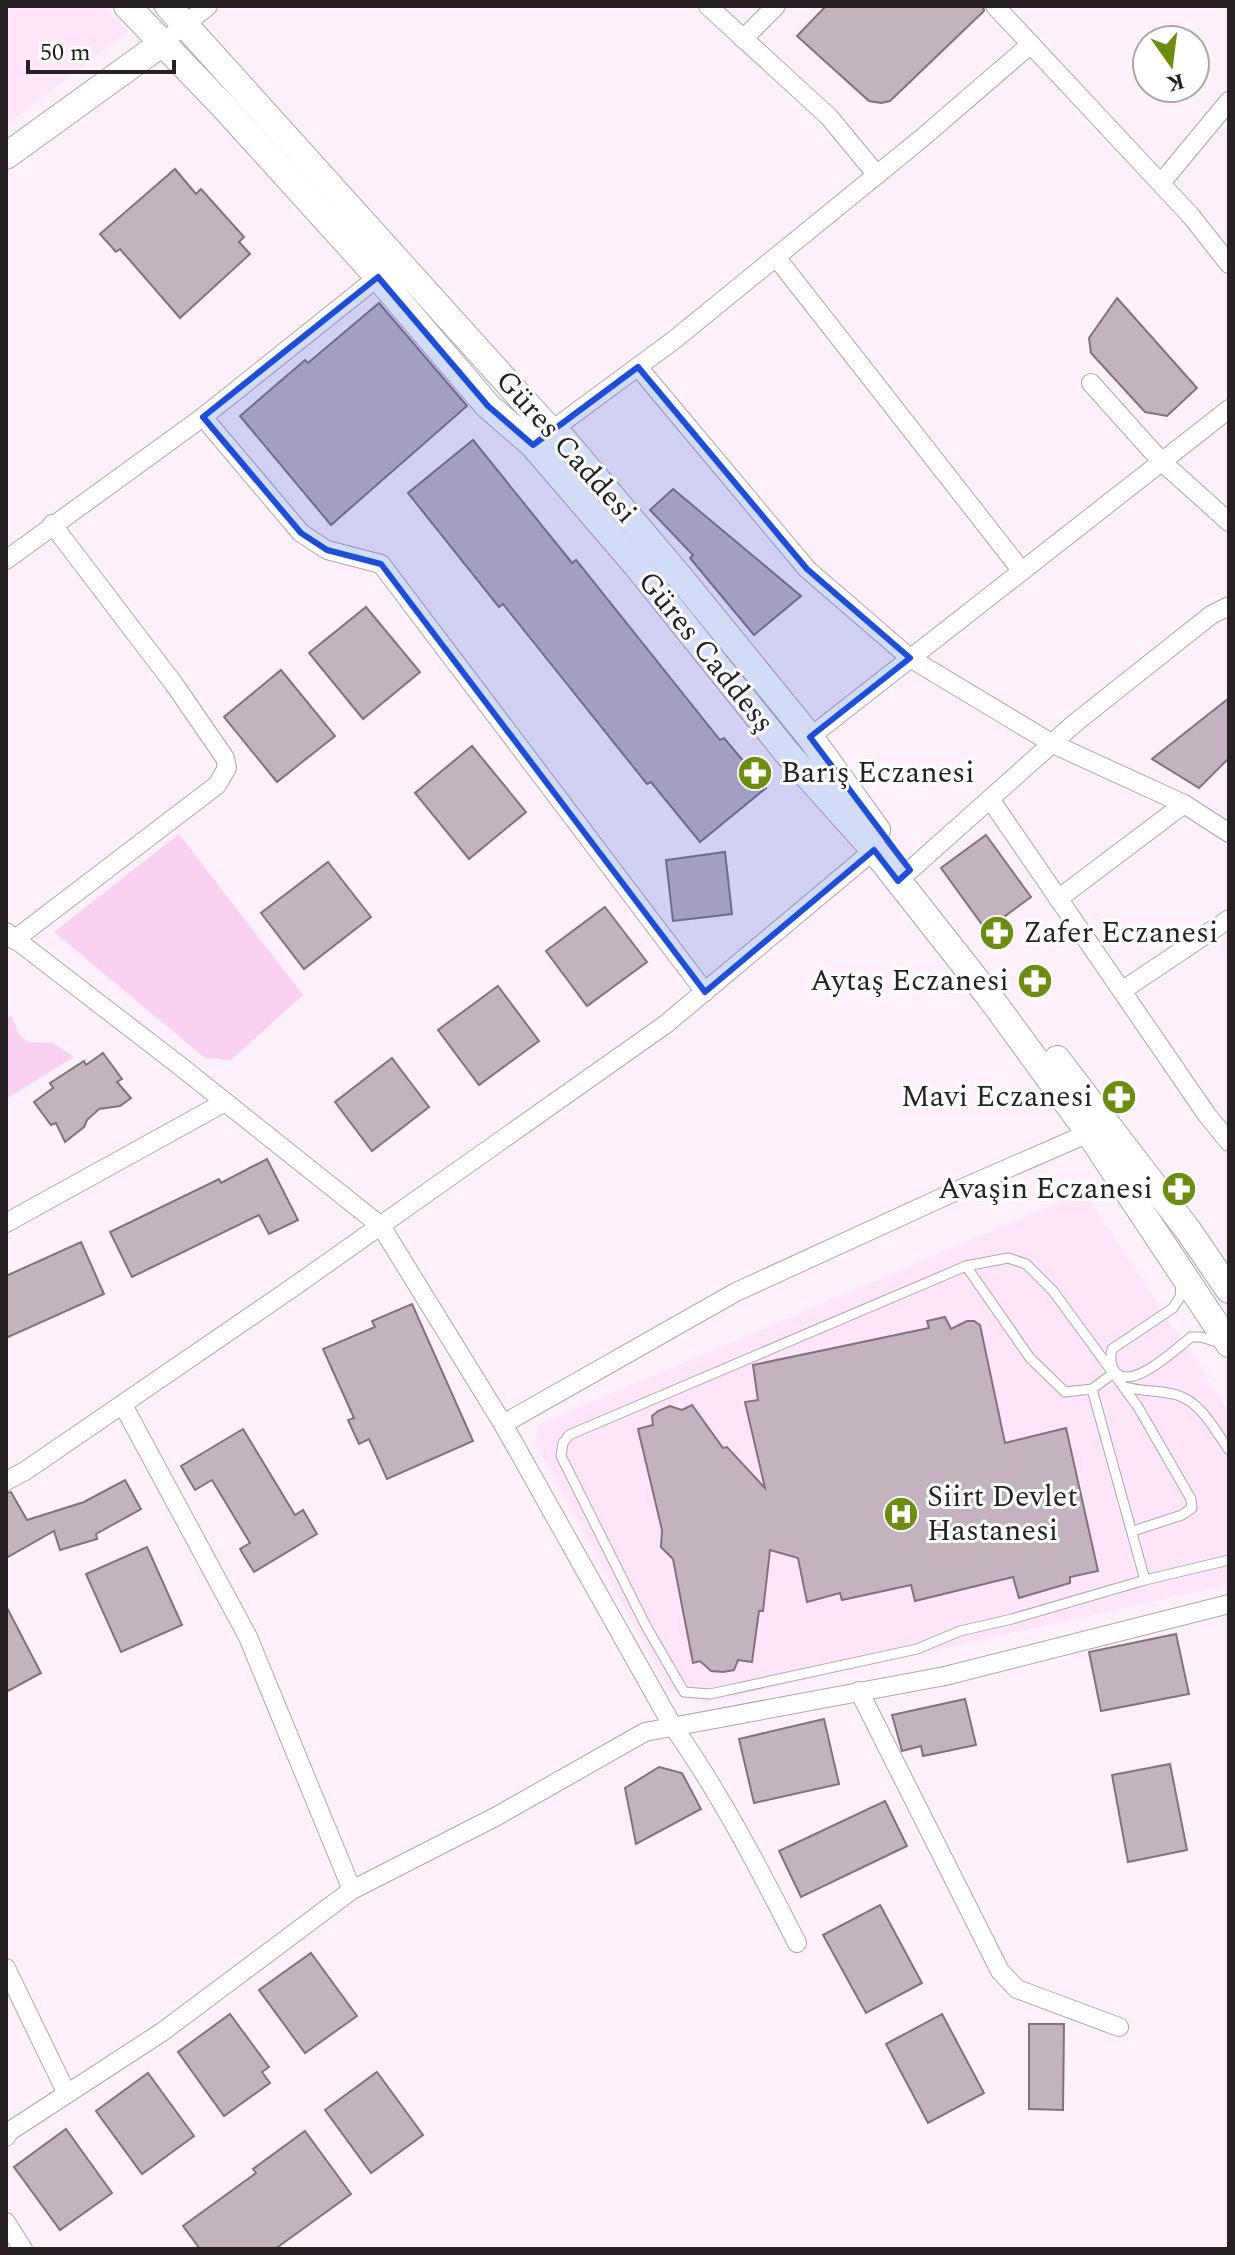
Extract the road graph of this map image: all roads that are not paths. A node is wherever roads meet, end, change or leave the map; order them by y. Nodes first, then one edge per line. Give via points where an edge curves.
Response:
1 (127, 6) edge
2 (208, 6) edge
3 (708, 6) edge
4 (776, 6) edge
5 (995, 6) edge
6 (177, 15) edge
7 (743, 39) junction
8 (161, 44) junction
9 (1031, 44) junction
10 (1229, 101) edge
11 (6, 156) edge
12 (877, 175) junction
13 (1161, 183) junction
14 (776, 257) junction
15 (1229, 264) edge
16 (378, 277) junction
17 (638, 367) junction
18 (1091, 383) dead end
19 (1229, 409) edge
20 (203, 417) junction
21 (542, 438) junction
22 (1161, 461) junction
23 (1229, 522) edge
24 (52, 524) junction
25 (9, 553) edge
26 (1021, 570) junction
27 (1229, 606) edge
28 (910, 658) junction
29 (810, 737) junction
30 (1053, 744) junction
31 (990, 799) junction
32 (1184, 804) junction
33 (1229, 833) edge
34 (874, 850) junction
35 (904, 876) junction
36 (1058, 899) junction
37 (1229, 919) edge
38 (10, 936) edge
39 (1123, 990) junction
40 (705, 992) junction
41 (225, 1102) junction
42 (1089, 1133) junction
43 (1229, 1142) edge
44 (6, 1223) edge
45 (381, 1226) junction
46 (966, 1266) junction
47 (1182, 1272) junction
48 (1229, 1290) edge
49 (1229, 1345) edge
50 (1115, 1372) junction
51 (1125, 1387) junction
52 (1092, 1389) junction
53 (123, 1405) junction
54 (503, 1424) junction
55 (1229, 1450) edge
56 (7, 1477) edge
57 (1133, 1531) junction
58 (1229, 1560) edge
59 (1145, 1580) junction
60 (1229, 1604) edge
61 (859, 1691) junction
62 (672, 1725) junction
63 (352, 1890) junction
64 (797, 1943) dead end
65 (6, 1968) edge
66 (1119, 2027) dead end
67 (67, 2094) junction
68 (6, 2137) edge
69 (6, 2222) edge
70 (23, 2249) edge

1 - 8 street, Güres Caddesş
2 - 6 street
3 - 7 street
4 - 7 street
5 - 9 street
6 - 8 street
6 - 21 street, Güres Caddesi
7 - 12 street via 829,117
8 - 11 street
8 - 16 street, Güres Caddesş
9 - 12 street
9 - 13 street
10 - 13 street
12 - 14 street
13 - 15 street
14 - 17 street
14 - 26 street
16 - 20 street
16 - 21 street, Güres Caddesş via 488,406
17 - 21 street
17 - 28 street via 807,569
18 - 22 street
19 - 22 street
20 - 24 street
20 - 40 street via 301,533 327,550 381,564
21 - 29 street, Güres Caddesi via 563,439
21 - 34 street, Güres Caddesş via 787,753
22 - 23 street
22 - 26 street
24 - 25 street
24 - 38 street via 174,684 227,768 217,785
26 - 28 street
27 - 30 street via 1211,615
28 - 29 street
28 - 30 street
29 - 35 street, Güres Caddesi
30 - 31 street
30 - 32 street
31 - 35 street
31 - 36 street
32 - 33 street
32 - 36 street
34 - 35 street, Güres Caddesş
34 - 40 street
35 - 42 street, Güres Caddesş
35 - 48 street, Güres Caddesi via 1188,1230
36 - 39 street
37 - 39 street
38 - 41 street
39 - 43 street
40 - 45 street
41 - 44 street
41 - 45 street
42 - 47 street, Güres Caddesş
42 - 54 street via 736,1292
45 - 53 street
45 - 54 street
46 - 50 lane via 1008,1258 1026,1264
46 - 52 lane via 1051,1380 1065,1392
46 - 59 lane via 569,1435 561,1456 646,1626 684,1692 710,1694 917,1649 960,1631
47 - 49 street, Güres Caddesş
47 - 50 lane via 1180,1297 1173,1308 1112,1349
49 - 50 lane via 1191,1337 1137,1377
50 - 51 lane
50 - 52 lane
51 - 55 lane via 1178,1395 1198,1405
51 - 57 lane via 1192,1508
52 - 57 lane
53 - 56 street
53 - 63 street via 248,1637
54 - 62 street
57 - 59 lane
58 - 59 lane
60 - 61 street via 945,1676
61 - 62 street
61 - 66 street via 1000,1971 1017,1989
62 - 63 street via 645,1732
62 - 64 street via 754,1858
63 - 67 street via 162,2032
65 - 67 street
67 - 68 street
69 - 70 street

